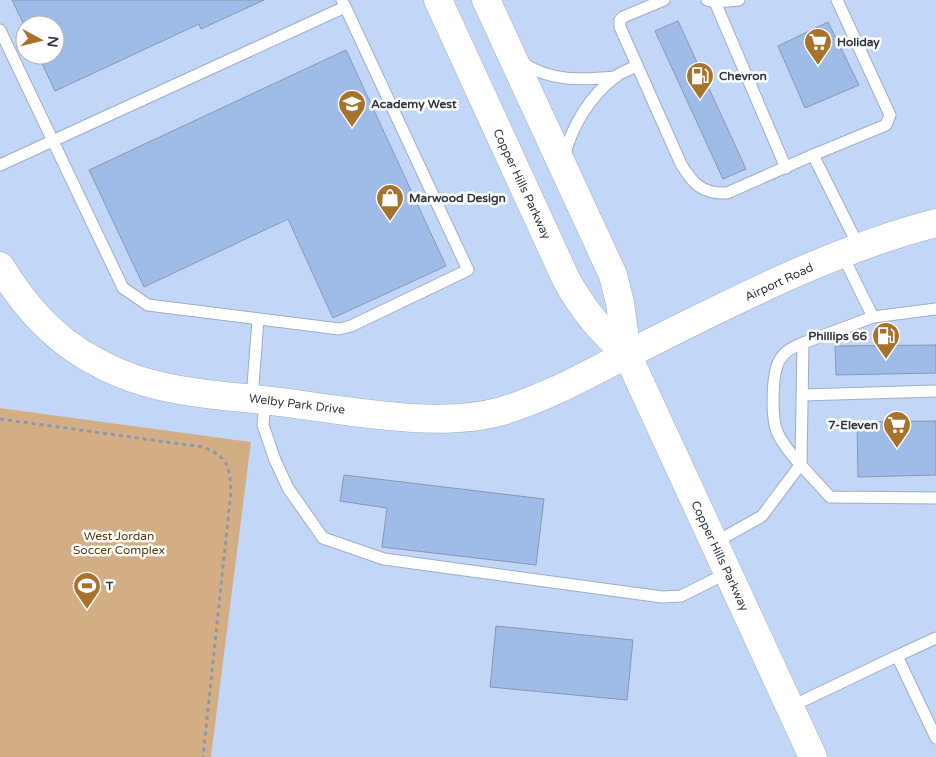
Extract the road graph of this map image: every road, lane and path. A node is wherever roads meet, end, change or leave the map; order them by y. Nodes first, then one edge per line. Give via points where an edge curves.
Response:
1 (438, 0) edge
2 (486, 0) edge
3 (664, 0) edge
4 (740, 0) edge
5 (837, 0) edge
6 (711, 1) edge
7 (344, 3) edge
8 (0, 30) edge
9 (512, 56) junction
10 (636, 66) junction
11 (616, 77) junction
12 (53, 141) junction
13 (814, 155) junction
14 (562, 164) junction
15 (0, 165) edge
16 (786, 168) junction
17 (936, 223) edge
18 (850, 251) junction
19 (0, 266) edge
20 (936, 309) edge
21 (873, 317) junction
22 (258, 320) junction
23 (803, 343) junction
24 (627, 354) junction
25 (936, 391) edge
26 (803, 395) junction
27 (258, 399) junction
28 (0, 419) edge
29 (801, 464) junction
30 (936, 498) edge
31 (714, 543) junction
32 (727, 573) junction
33 (936, 638) edge
34 (897, 656) junction
35 (790, 706) junction
36 (936, 738) edge
37 (202, 757) edge
38 (813, 757) edge

1 - 24 main road, Copper Hills Parkway via 570,287 592,320
2 - 9 main road, Copper Hills Parkway
3 - 10 lane via 620,20
4 - 6 lane
5 - 13 lane via 890,121
6 - 16 lane
7 - 12 lane
7 - 22 lane via 468,270 340,329
8 - 12 lane
9 - 11 lane via 536,70 564,78
9 - 14 main road, Copper Hills Parkway
10 - 11 lane
10 - 16 lane via 681,164 691,181 701,189 713,194 727,193
11 - 14 lane via 587,107 576,124
12 - 15 lane
12 - 22 lane via 123,288 148,305
13 - 16 lane
13 - 18 lane
14 - 24 main road, Copper Hills Parkway via 613,275
17 - 18 main road, Airport Road
18 - 21 lane
18 - 24 main road, Airport Road
19 - 27 main road, Welby Park Drive via 46,326 91,359 145,382
20 - 21 lane
21 - 23 lane
22 - 27 lane
23 - 26 lane
23 - 29 lane via 780,358 774,382 774,422 778,433
24 - 27 main road, Welby Park Drive via 569,386 500,412 480,415 413,417
24 - 31 main road, Copper Hills Parkway
25 - 26 lane
26 - 29 lane
27 - 32 lane via 275,460 288,488 323,538 384,559 662,597 681,596
28 - 37 path via 203,447 216,452 227,462 230,491
29 - 30 lane via 830,497
29 - 31 lane via 762,516
31 - 32 main road, Copper Hills Parkway
32 - 35 main road, Copper Hills Parkway
33 - 34 lane
34 - 35 lane
34 - 36 lane
35 - 38 main road, Copper Hills Parkway

